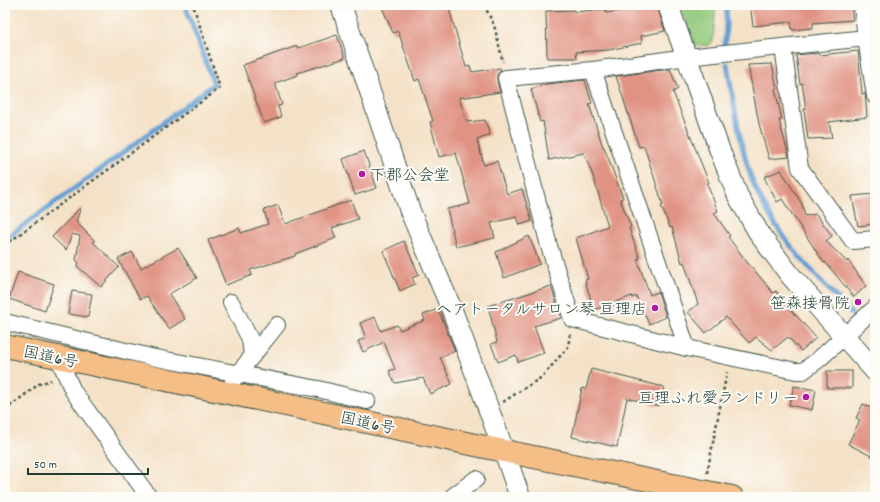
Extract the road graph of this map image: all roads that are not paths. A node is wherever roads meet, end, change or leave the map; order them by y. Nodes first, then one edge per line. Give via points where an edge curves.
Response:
1 (341, 5) edge
2 (668, 5) edge
3 (862, 5) edge
4 (866, 38) junction
5 (783, 47) junction
6 (687, 57) junction
7 (593, 70) junction
8 (875, 96) edge
9 (875, 239) edge
10 (231, 302) dead end
11 (875, 308) edge
12 (5, 322) edge
13 (277, 324) dead end
14 (844, 335) junction
15 (5, 346) edge
16 (687, 348) junction
17 (252, 356) junction
18 (61, 366) junction
19 (875, 371) edge
20 (238, 373) junction
21 (223, 392) junction
22 (367, 401) dead end
23 (504, 451) junction
24 (476, 479) dead end
25 (149, 497) edge
26 (452, 497) edge
27 (520, 497) edge
28 (732, 497) edge

1 - 23 street via 410,211 452,310
2 - 6 street
3 - 4 street
4 - 5 street
4 - 8 street
5 - 6 street
5 - 9 street via 800,168 853,241
6 - 7 street
6 - 14 street via 722,157 738,196 760,235 790,275
7 - 16 street
7 - 16 street via 506,78 547,239 572,319
10 - 17 street via 250,339
11 - 14 street
12 - 20 street via 151,357
13 - 17 street
14 - 16 street via 803,371
14 - 19 street
15 - 18 highway, 国道6号
17 - 20 street
18 - 21 highway, 国道6号
18 - 25 street via 73,391
20 - 21 street
20 - 22 street
21 - 23 highway, 国道6号
23 - 27 street
23 - 28 highway, 国道6号
24 - 26 street

